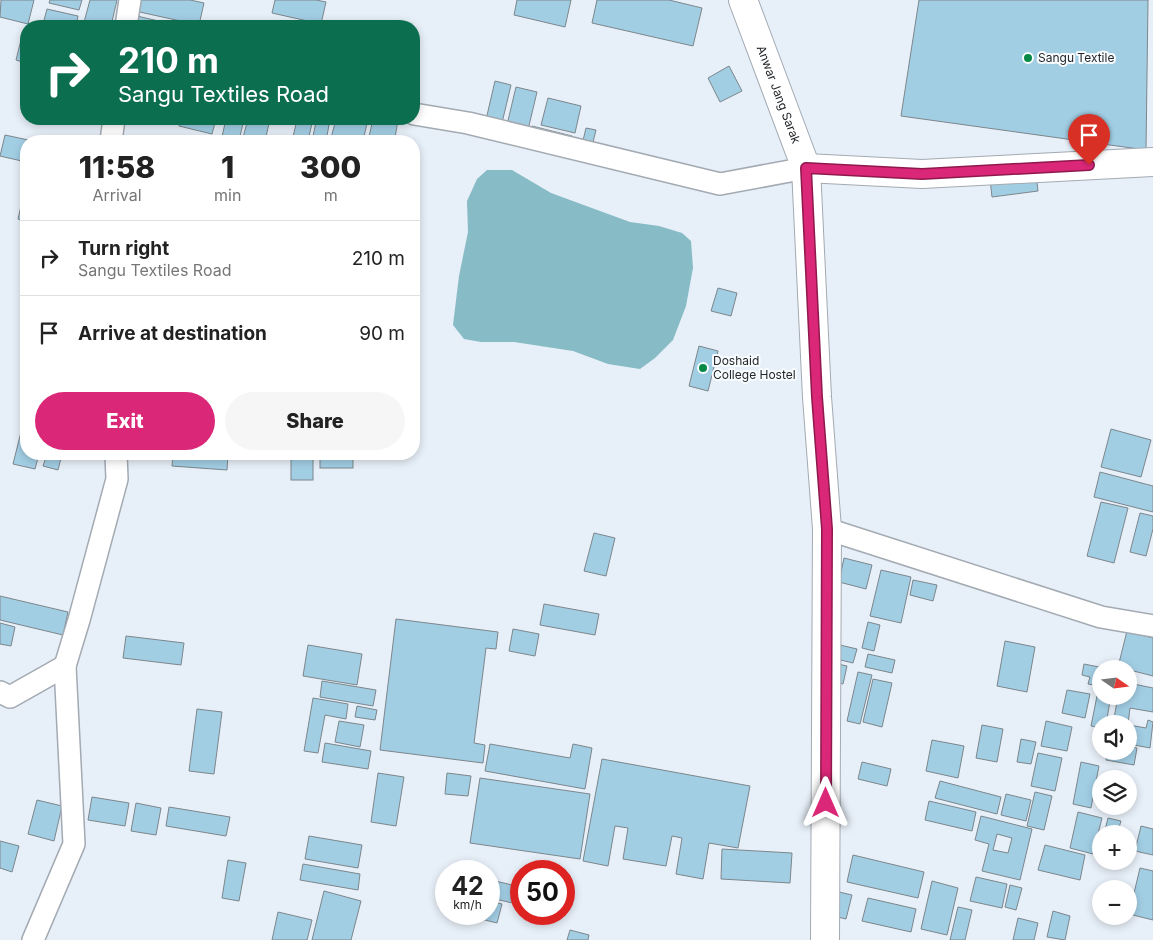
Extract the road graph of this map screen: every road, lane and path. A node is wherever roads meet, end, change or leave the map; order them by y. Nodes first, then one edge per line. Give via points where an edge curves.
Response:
1 (130, 0) edge
2 (743, 0) edge
3 (127, 20) edge
4 (420, 115) edge
5 (1153, 162) edge
6 (806, 168) junction
7 (116, 460) edge
8 (827, 529) junction
9 (1153, 626) edge
10 (65, 666) junction
11 (0, 692) edge
12 (33, 940) edge
13 (825, 940) edge

1 - 3 street
2 - 6 main road, Anwar Jang Sarak
4 - 6 street via 468,123 720,184
5 - 6 main road via 922,174
6 - 8 main road, Anwar Jang Sarak
7 - 10 street via 117,479
8 - 9 street via 1101,617
8 - 13 main road, Anwar Jang Sarak
10 - 11 street via 10,697
10 - 12 street via 74,844

